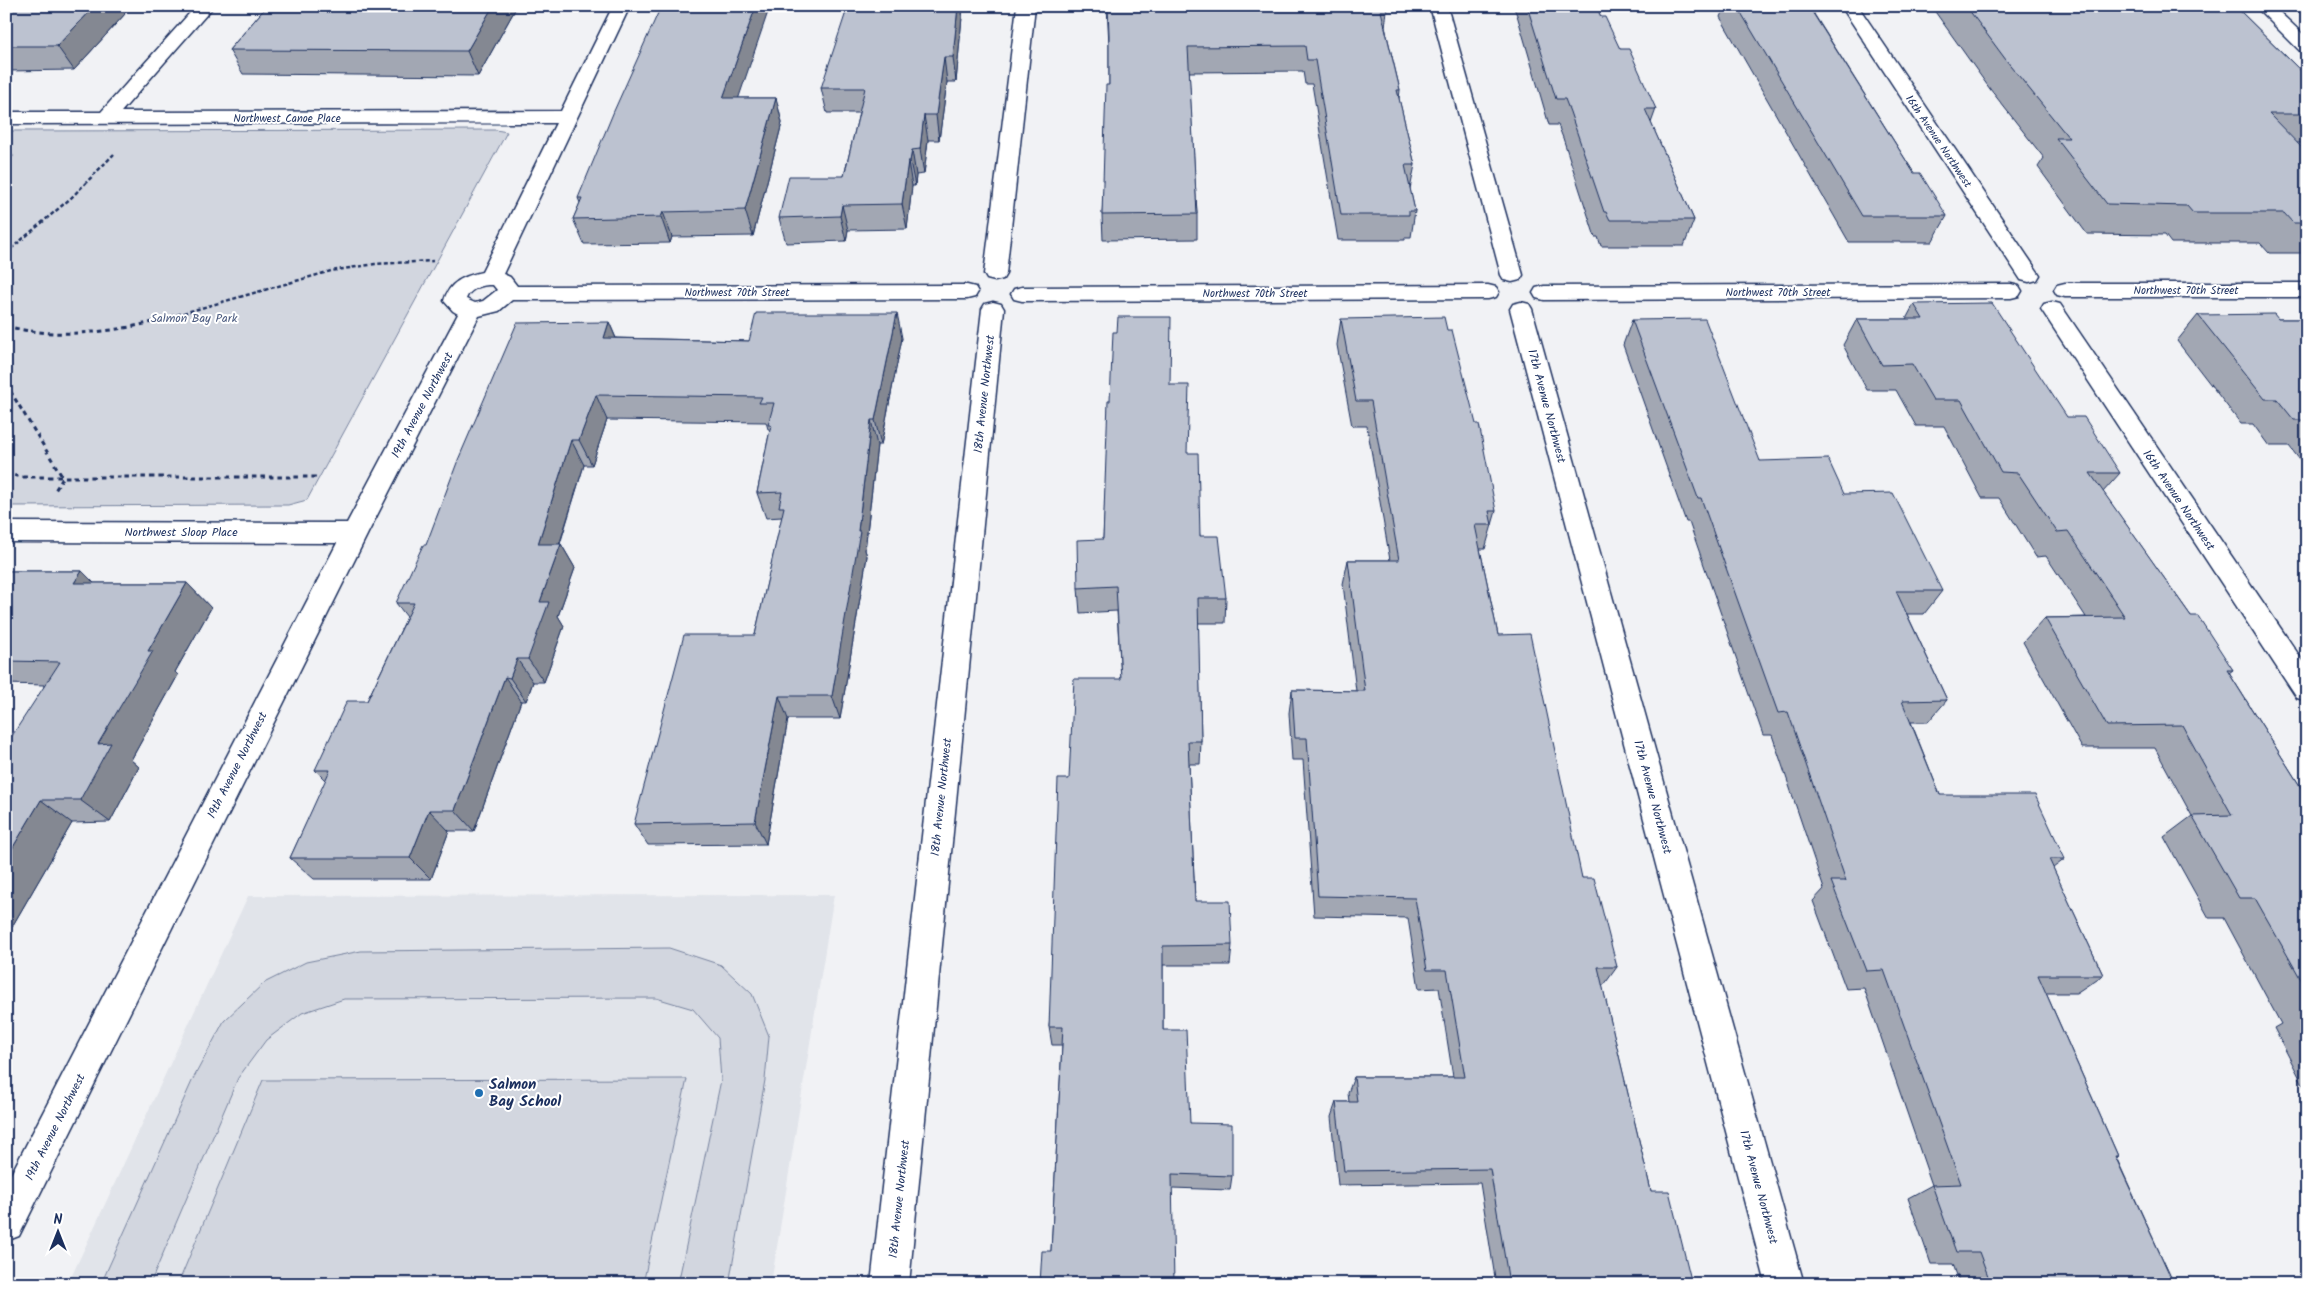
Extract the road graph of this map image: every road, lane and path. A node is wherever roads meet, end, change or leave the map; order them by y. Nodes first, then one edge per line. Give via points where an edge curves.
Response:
1 (206, 6) edge
2 (622, 6) edge
3 (1026, 6) edge
4 (1438, 6) edge
5 (1849, 6) edge
6 (2263, 6) edge
7 (2307, 48) edge
8 (568, 117) junction
9 (6, 118) edge
10 (106, 118) junction
11 (115, 154) dead end
12 (6, 253) edge
13 (437, 261) dead end
14 (995, 274) junction
15 (1512, 275) junction
16 (2029, 275) junction
17 (490, 278) junction
18 (2307, 290) edge
19 (2011, 291) junction
20 (967, 292) junction
21 (1488, 292) junction
22 (506, 293) junction
23 (1022, 294) junction
24 (2059, 300) junction
25 (1532, 301) junction
26 (472, 309) junction
27 (993, 309) junction
28 (6, 326) edge
29 (6, 384) edge
30 (6, 472) edge
31 (63, 478) junction
32 (320, 478) dead end
33 (6, 532) edge
34 (355, 533) junction
35 (2307, 690) edge
36 (6, 1223) edge
37 (890, 1284) edge
38 (1785, 1284) edge

1 - 10 street
2 - 8 street
3 - 14 street
4 - 15 street
5 - 16 street, 16th Avenue Northwest
6 - 7 street
8 - 10 street, Northwest Canoe Place
8 - 17 street
9 - 10 street, Northwest Canoe Place
11 - 12 path via 64,204
13 - 28 path via 364,264 317,274 122,329 72,333
14 - 20 street via 978,278
14 - 23 street via 1017,280 1022,284
15 - 21 street via 1492,279
15 - 25 street via 1535,281
16 - 19 street via 2012,280
16 - 24 street via 2046,277
17 - 22 street via 502,281 506,285
17 - 26 street via 470,282 458,291 455,300 458,304
18 - 24 street, Northwest 70th Street
19 - 24 street, Northwest 70th Street via 2028,304
19 - 25 street, Northwest 70th Street
20 - 22 street, Northwest 70th Street
20 - 27 street via 975,305
21 - 23 street, Northwest 70th Street
21 - 25 street, Northwest 70th Street via 1499,304
22 - 26 street via 493,305
23 - 27 street via 1012,305
24 - 35 street, 16th Avenue Northwest
25 - 38 street, 17th Avenue Northwest
26 - 34 street, 19th Avenue Northwest
27 - 37 street, 18th Avenue Northwest
29 - 31 path
30 - 31 path via 20,478
31 - 32 path
33 - 34 street, Northwest Sloop Place
34 - 36 street, 19th Avenue Northwest

